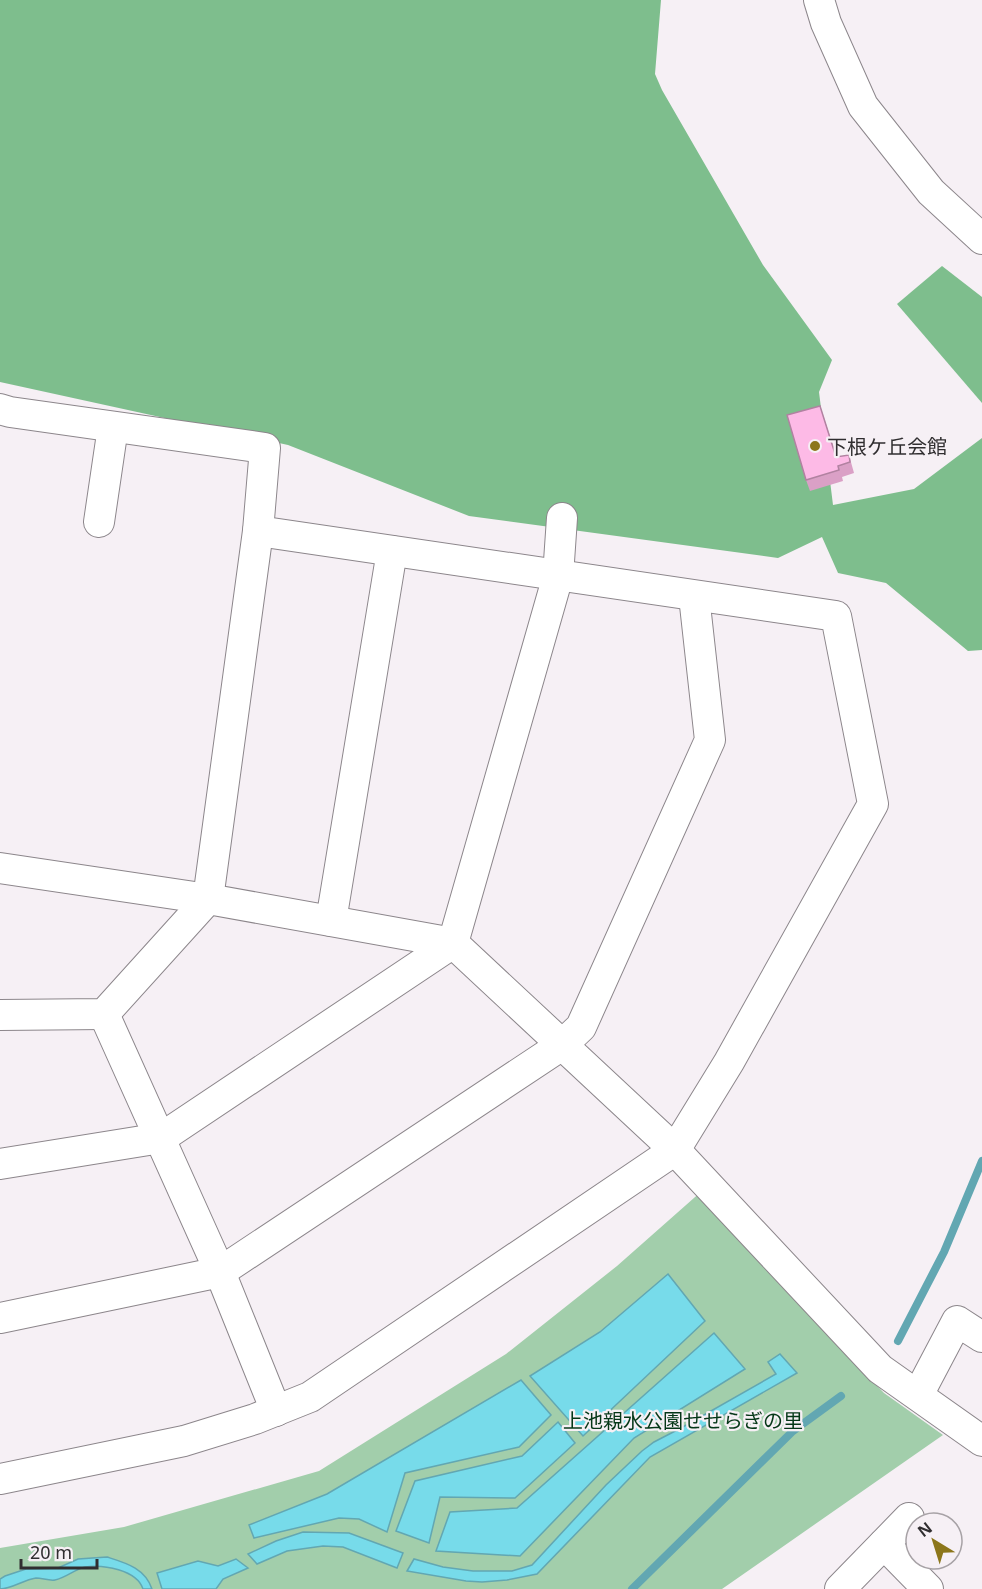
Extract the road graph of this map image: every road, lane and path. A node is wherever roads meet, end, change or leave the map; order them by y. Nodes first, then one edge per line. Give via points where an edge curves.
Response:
1 (819, 0) edge
2 (982, 239) edge
3 (0, 409) edge
4 (113, 427) junction
5 (562, 518) dead end
6 (99, 522) dead end
7 (258, 531) junction
8 (392, 551) junction
9 (558, 576) junction
10 (694, 596) junction
11 (0, 868) edge
12 (208, 899) junction
13 (331, 921) junction
14 (453, 943) junction
15 (104, 1014) junction
16 (0, 1015) edge
17 (562, 1045) junction
18 (161, 1138) junction
19 (675, 1150) junction
20 (0, 1164) edge
21 (220, 1272) junction
22 (0, 1318) edge
23 (981, 1333) edge
24 (918, 1395) junction
25 (276, 1411) junction
26 (982, 1441) edge
27 (0, 1479) edge
28 (904, 1523) edge
29 (884, 1544) junction
30 (840, 1589) edge
31 (928, 1589) edge

1 - 2 street via 863,106 931,192
3 - 4 street
4 - 6 street
4 - 7 street via 266,448
5 - 9 street
7 - 8 street
7 - 12 street
8 - 9 street
8 - 13 street
9 - 10 street
9 - 14 street
10 - 17 street via 710,740 581,1027
10 - 19 street via 836,616 873,804 729,1062
11 - 12 street
12 - 13 street
12 - 15 street
13 - 14 street
14 - 17 street
14 - 18 street
15 - 16 street
15 - 18 street
17 - 19 street
17 - 21 street
18 - 20 street
18 - 21 street
19 - 24 street via 880,1369
19 - 25 street via 310,1397
21 - 22 street
21 - 25 street
23 - 24 street via 957,1321
24 - 26 street
25 - 27 street via 184,1441
28 - 29 street
29 - 30 street
29 - 31 street

